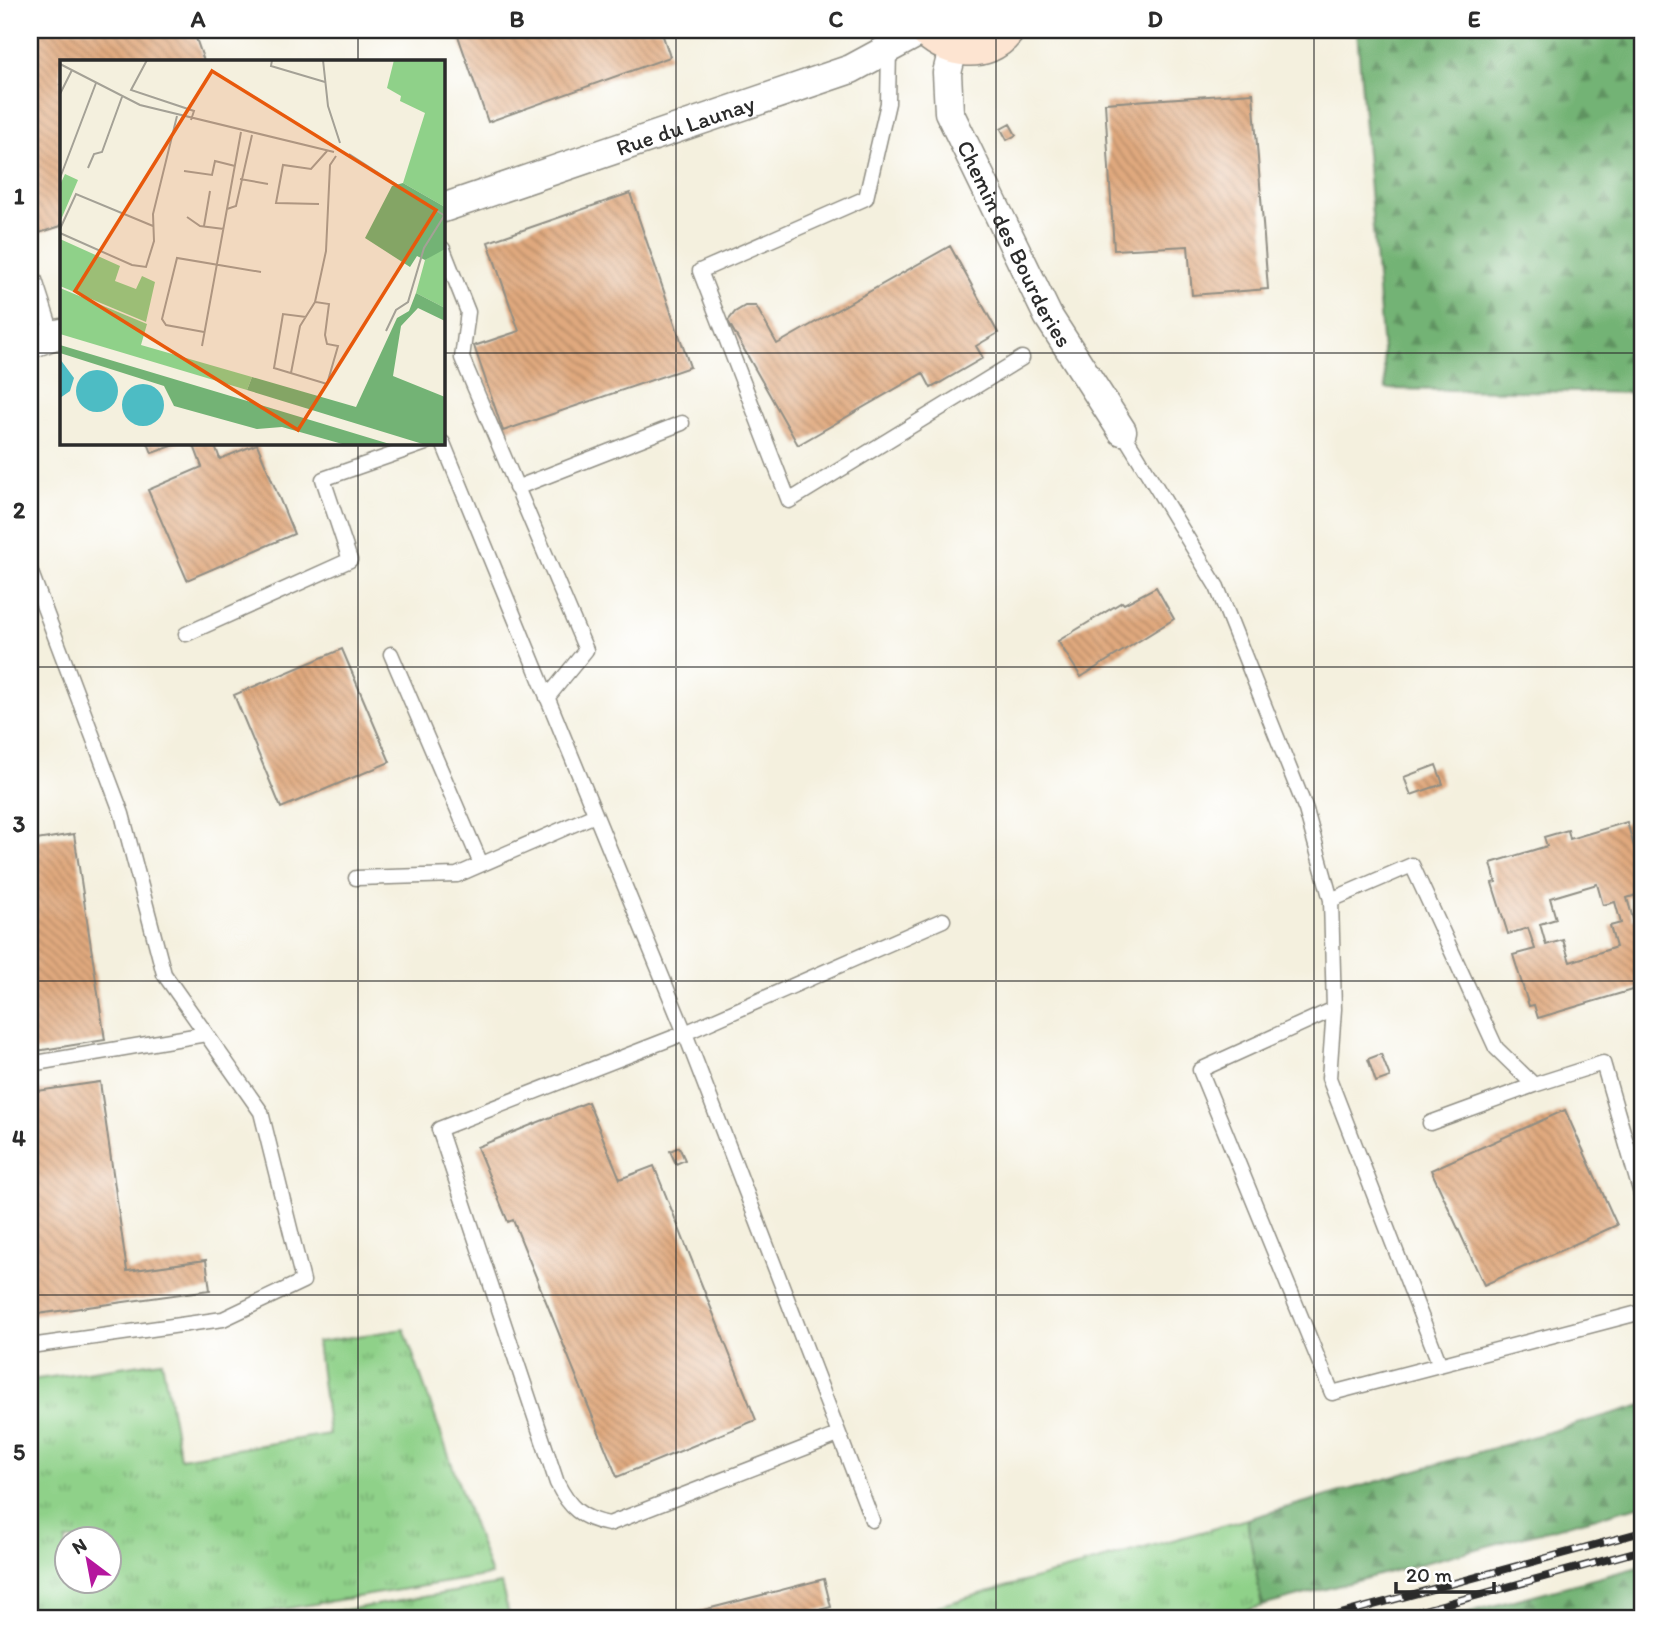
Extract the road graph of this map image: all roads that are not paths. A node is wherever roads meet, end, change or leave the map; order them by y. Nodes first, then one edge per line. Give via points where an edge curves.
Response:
1 (1005, 30) edge
2 (935, 35) edge
3 (889, 48) junction
4 (444, 208) edge
5 (444, 252) edge
6 (30, 282) edge
7 (48, 338) edge
8 (1022, 358) dead end
9 (682, 423) dead end
10 (1122, 430) joint
11 (423, 444) edge
12 (443, 444) edge
13 (516, 488) junction
14 (30, 570) edge
15 (186, 634) dead end
16 (391, 654) dead end
17 (547, 698) junction
18 (595, 815) junction
19 (481, 864) junction
20 (356, 878) dead end
21 (1331, 900) junction
22 (943, 920) dead end
23 (1334, 1009) junction
24 (685, 1033) junction
25 (206, 1034) junction
26 (30, 1064) edge
27 (1535, 1085) junction
28 (1430, 1124) dead end
29 (1642, 1197) edge
30 (1642, 1312) edge
31 (30, 1346) edge
32 (1440, 1365) junction
33 (838, 1436) junction
34 (872, 1520) dead end

1 - 2 street via 987,43 970,47
2 - 3 street, Rue du Launay
2 - 10 street, Chemin des Bourderies via 947,73 949,112 1048,316
3 - 4 street, Rue du Launay via 851,69
3 - 8 lane via 888,103 866,198 699,271 789,502
5 - 13 lane via 468,312 462,358
6 - 7 lane via 35,280
9 - 13 lane
10 - 21 lane via 1217,587 1306,810
11 - 15 lane via 323,479 350,560
12 - 17 lane
13 - 17 lane via 586,650
14 - 25 lane via 122,814 164,974
16 - 19 lane
17 - 18 lane
18 - 19 lane
18 - 24 lane
19 - 20 lane via 457,875
21 - 23 lane
21 - 27 lane via 1412,865 1496,1048
22 - 24 lane
23 - 32 lane via 1329,1078
23 - 32 lane via 1200,1070 1332,1393
24 - 33 lane
24 - 33 lane via 439,1129 557,1483 568,1505 589,1521 609,1524
25 - 26 lane
25 - 31 lane via 261,1112 303,1281 223,1319
27 - 28 lane
27 - 29 lane via 1603,1063
30 - 32 lane
33 - 34 lane

